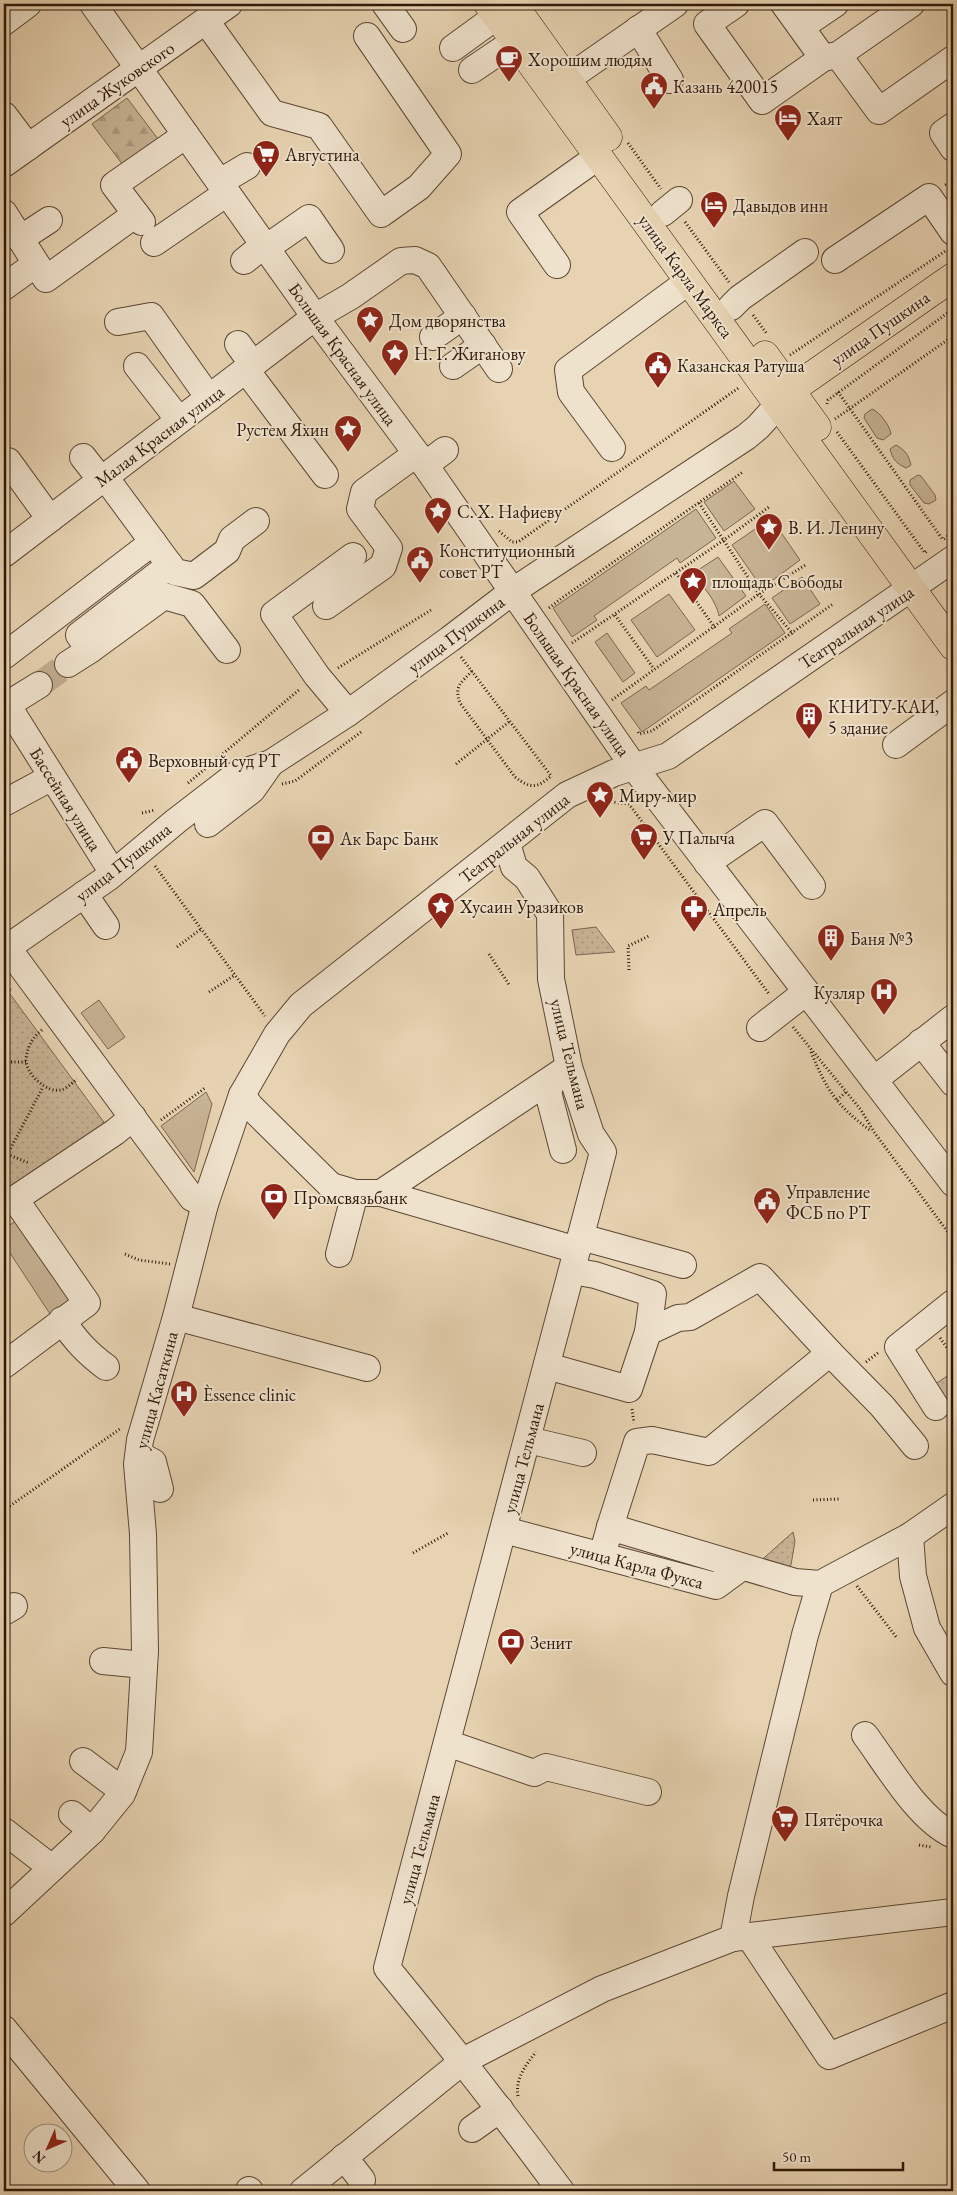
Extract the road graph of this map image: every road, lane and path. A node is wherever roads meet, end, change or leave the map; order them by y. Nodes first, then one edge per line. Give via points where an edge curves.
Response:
1 (28, 4) edge
2 (93, 4) edge
3 (229, 4) edge
4 (385, 4) edge
5 (736, 4) edge
6 (784, 4) edge
7 (835, 4) edge
8 (911, 4) edge
9 (662, 7) edge
10 (500, 8) edge
11 (206, 20) junction
12 (4, 22) edge
13 (801, 27) junction
14 (638, 29) junction
15 (403, 30) dead end
16 (367, 36) dead end
17 (515, 41) junction
18 (453, 48) dead end
19 (831, 56) junction
20 (953, 59) edge
21 (140, 69) junction
22 (472, 70) dead end
23 (567, 79) junction
24 (670, 80) dead end
25 (4, 115) edge
26 (953, 126) edge
27 (186, 135) junction
28 (627, 142) dead end
29 (28, 147) junction
30 (953, 148) edge
31 (599, 156) junction
32 (4, 164) edge
33 (248, 166) dead end
34 (953, 180) edge
35 (224, 187) junction
36 (942, 187) dead end
37 (671, 206) junction
38 (4, 213) edge
39 (49, 220) dead end
40 (144, 226) junction
41 (953, 232) edge
42 (20, 239) junction
43 (953, 246) edge
44 (265, 247) junction
45 (331, 250) dead end
46 (805, 252) dead end
47 (835, 260) dead end
48 (244, 261) dead end
49 (36, 264) junction
50 (557, 265) dead end
51 (953, 277) edge
52 (689, 281) junction
53 (4, 287) edge
54 (736, 303) junction
55 (953, 309) edge
56 (463, 316) junction
57 (315, 317) junction
58 (118, 322) dead end
59 (953, 336) edge
60 (433, 337) dead end
61 (769, 337) dead end
62 (483, 345) junction
63 (796, 354) dead end
64 (246, 360) junction
65 (137, 366) dead end
66 (453, 366) dead end
67 (499, 369) dead end
68 (743, 385) dead end
69 (838, 392) junction
70 (209, 398) junction
71 (784, 398) junction
72 (850, 408) junction
73 (826, 409) dead end
74 (179, 420) junction
75 (830, 422) dead end
76 (836, 430) dead end
77 (612, 448) dead end
78 (429, 456) junction
79 (8, 461) dead end
80 (743, 472) dead end
81 (93, 473) junction
82 (325, 475) dead end
83 (699, 503) junction
84 (769, 507) dead end
85 (50, 519) junction
86 (256, 521) dead end
87 (494, 525) dead end
88 (724, 540) junction
89 (153, 542) junction
90 (948, 550) edge
91 (4, 554) edge
92 (353, 556) dead end
93 (806, 564) dead end
94 (170, 565) junction
95 (676, 573) junction
96 (921, 574) junction
97 (513, 591) junction
98 (760, 594) junction
99 (833, 604) dead end
100 (326, 606) dead end
101 (548, 609) dead end
102 (430, 610) dead end
103 (614, 614) junction
104 (953, 618) edge
105 (715, 628) junction
106 (792, 634) junction
107 (571, 643) dead end
108 (953, 646) edge
109 (90, 650) junction
110 (227, 650) dead end
111 (4, 656) edge
112 (68, 664) tunnel mouth
113 (454, 664) dead end
114 (654, 669) junction
115 (472, 672) junction
116 (316, 676) junction
117 (39, 685) tunnel mouth
118 (612, 700) dead end
119 (6, 702) edge
120 (953, 703) edge
121 (357, 720) junction
122 (510, 721) junction
123 (632, 727) dead end
124 (488, 740) junction
125 (896, 745) dead end
126 (270, 763) junction
127 (456, 764) dead end
128 (634, 767) junction
129 (551, 776) junction
130 (555, 780) dead end
131 (56, 783) junction
132 (186, 784) dead end
133 (252, 789) junction
134 (4, 803) edge
135 (29, 808) dead end
136 (142, 813) dead end
137 (150, 815) dead end
138 (208, 824) dead end
139 (507, 842) junction
140 (152, 861) dead end
141 (707, 863) junction
142 (120, 874) junction
143 (812, 886) dead end
144 (84, 894) junction
145 (106, 926) dead end
146 (201, 929) junction
147 (649, 936) dead end
148 (177, 947) dead end
149 (6, 948) edge
150 (489, 954) dead end
151 (629, 970) dead end
152 (235, 975) junction
153 (510, 986) dead end
154 (208, 992) dead end
155 (806, 992) junction
156 (266, 1018) dead end
157 (953, 1018) edge
158 (760, 1028) dead end
159 (42, 1030) dead end
160 (921, 1042) junction
161 (810, 1050) dead end
162 (4, 1062) edge
163 (26, 1062) junction
164 (561, 1073) junction
165 (77, 1079) dead end
166 (874, 1080) junction
167 (953, 1083) edge
168 (43, 1086) junction
169 (205, 1088) dead end
170 (846, 1092) dead end
171 (242, 1095) junction
172 (837, 1100) junction
173 (144, 1121) junction
174 (874, 1132) dead end
175 (562, 1150) dead end
176 (4, 1161) edge
177 (953, 1184) edge
178 (355, 1193) junction
179 (381, 1193) junction
180 (205, 1204) junction
181 (577, 1253) junction
182 (125, 1254) dead end
183 (338, 1254) dead end
184 (175, 1265) dead end
185 (683, 1265) dead end
186 (953, 1302) edge
187 (176, 1316) junction
188 (62, 1320) junction
189 (648, 1332) junction
190 (898, 1347) junction
191 (830, 1353) junction
192 (4, 1365) edge
193 (106, 1366) dead end
194 (547, 1366) junction
195 (367, 1368) dead end
196 (851, 1374) junction
197 (629, 1389) junction
198 (936, 1407) dead end
199 (121, 1429) dead end
200 (528, 1440) junction
201 (637, 1442) junction
202 (916, 1446) dead end
203 (583, 1453) dead end
204 (138, 1454) junction
205 (160, 1489) dead end
206 (839, 1499) dead end
207 (813, 1500) dead end
208 (953, 1506) edge
209 (4, 1510) edge
210 (610, 1527) junction
211 (504, 1530) junction
212 (448, 1533) dead end
213 (910, 1536) junction
214 (413, 1553) dead end
215 (602, 1556) junction
216 (742, 1567) junction
217 (820, 1584) junction
218 (855, 1584) dead end
219 (897, 1638) dead end
220 (103, 1661) dead end
221 (144, 1665) junction
222 (953, 1673) edge
223 (865, 1735) dead end
224 (448, 1742) junction
225 (83, 1761) dead end
226 (123, 1791) junction
227 (648, 1792) dead end
228 (72, 1814) dead end
229 (92, 1830) junction
230 (4, 1831) edge
231 (953, 1835) edge
232 (52, 1868) junction
233 (953, 1912) edge
234 (4, 1913) edge
235 (741, 1937) junction
236 (953, 2005) edge
237 (4, 2029) edge
238 (536, 2052) dead end
239 (463, 2061) junction
240 (509, 2106) junction
241 (472, 2129) dead end
242 (344, 2157) junction
243 (362, 2180) dead end
244 (136, 2191) edge
245 (303, 2191) edge
246 (561, 2191) edge

1 - 12 street
2 - 21 street, Большая Красная улица
3 - 11 street, улица Жуковского
4 - 15 street
5 - 19 street via 707,24 762,101
6 - 13 street
7 - 13 street
8 - 19 street
9 - 14 street
10 - 17 main road, улица Карла Маркса
10 - 18 street
10 - 23 main road, улица Карла Маркса
11 - 16 street via 272,113 319,126 381,214 419,187 448,154
11 - 21 street, улица Жуковского
13 - 19 street
14 - 23 street
14 - 24 street
17 - 22 street
17 - 31 main road, улица Карла Маркса
19 - 20 street via 879,111
21 - 27 street, Большая Красная улица
21 - 29 street, улица Жуковского
23 - 37 main road, улица Карла Маркса
25 - 29 street
26 - 30 street via 943,133
27 - 35 street, Большая Красная улица
27 - 40 street via 114,184
28 - 37 path
29 - 32 street, улица Жуковского
31 - 50 street via 520,212
31 - 52 main road, улица Карла Маркса
33 - 35 street
34 - 36 path
35 - 40 street
35 - 44 street, Большая Красная улица
37 - 54 main road, улица Карла Маркса
37 - 54 path
38 - 42 street
39 - 42 street
40 - 49 street via 46,278
41 - 47 street via 929,197
42 - 49 street
43 - 63 path
44 - 45 street via 309,218
44 - 48 street
44 - 57 street, Большая Красная улица
46 - 54 street
49 - 53 street
51 - 71 main road, улица Пушкина
52 - 71 main road, улица Карла Маркса
52 - 77 street via 568,370 571,392
54 - 61 path
54 - 71 main road, улица Карла Маркса
55 - 69 path
56 - 57 street, Малая Красная улица via 428,266 415,260 401,261
56 - 60 street
56 - 62 street, Малая Красная улица
57 - 64 street, Малая Красная улица
57 - 78 street, Большая Красная улица
58 - 70 street via 151,316
59 - 72 path
62 - 66 street
62 - 67 street, Малая Красная улица
64 - 70 street, Малая Красная улица
64 - 82 street
65 - 74 street
68 - 87 path via 518,542 512,542
69 - 72 path
69 - 73 path via 828,400
70 - 74 street, Малая Красная улица
71 - 96 main road, улица Карла Маркса
71 - 97 street, улица Пушкина via 746,436
72 - 75 path
72 - 90 path
74 - 81 street, Малая Красная улица
76 - 96 path
78 - 97 street, Большая Красная улица
78 - 100 street via 364,492 360,509 389,548 383,566
79 - 85 street
80 - 83 path
81 - 85 street, Малая Красная улица
81 - 89 street
83 - 88 path
83 - 101 path
84 - 88 path
85 - 91 street, Малая Красная улица
86 - 94 street via 232,539 227,551 194,576 175,572
88 - 95 path
88 - 98 path
89 - 94 street
89 - 111 street
90 - 96 street, Театральная улица
92 - 116 street via 274,614
93 - 98 path
94 - 109 street via 79,636
95 - 103 path
95 - 105 path
96 - 104 main road, улица Карла Маркса
96 - 108 main road, улица Карла Маркса
96 - 128 street, Театральная улица via 668,756
97 - 121 street, улица Пушкина via 450,639
97 - 128 street, Большая Красная улица
98 - 105 path
98 - 106 path
99 - 106 path
102 - 116 path via 333,671
103 - 107 path
103 - 114 path
105 - 114 path
106 - 123 path via 652,731 639,734
109 - 110 street via 164,596 192,604
109 - 112 street
113 - 115 path via 461,657
114 - 118 path
115 - 122 path
115 - 124 path via 460,684 457,693 460,703
116 - 121 street
116 - 132 path
117 - 119 street
119 - 131 street, Бассейная улица
120 - 125 street
121 - 126 street, улица Пушкина
121 - 133 path via 295,781
122 - 124 path
122 - 129 path
124 - 127 path
124 - 129 path via 515,777 526,785 540,785
126 - 133 street
126 - 142 street, улица Пушкина via 237,774 176,821
128 - 139 street, Театральная улица via 567,795
128 - 141 street, Большая Красная улица
129 - 130 path
131 - 134 street
131 - 135 street
131 - 142 street, Бассейная улица
133 - 138 street
136 - 137 path via 155,810
139 - 164 street, улица Тельмана via 514,867 527,878 550,914 551,978
139 - 171 street, Театральная улица via 301,1005 274,1040
140 - 146 path
141 - 143 street via 765,823
141 - 155 street, Большая Красная улица
142 - 144 street, улица Пушкина
144 - 145 street
144 - 149 street, улица Пушкина
146 - 148 path
146 - 152 path
147 - 151 path via 628,946
149 - 173 street
150 - 153 path
152 - 154 path
152 - 156 path
155 - 158 street
155 - 166 street, Большая Красная улица
157 - 160 street
159 - 163 path via 30,1044
160 - 166 street
160 - 167 street
161 - 172 path via 823,1082
162 - 163 path
163 - 168 path
164 - 175 street via 548,1092
164 - 179 street
164 - 181 street, улица Тельмана via 598,1130 603,1152
165 - 168 path via 62,1090 52,1091
166 - 177 street, Большая Красная улица
168 - 176 path
169 - 173 path
170 - 172 path
171 - 178 street via 330,1186
171 - 180 street, Театральная улица
172 - 174 path via 847,1113
173 - 180 street via 192,1198
173 - 188 street via 116,1132 14,1199 87,1303
178 - 179 street
178 - 183 street
179 - 181 street
180 - 187 street, улица Касаткина
181 - 185 street
181 - 189 street via 595,1275 653,1294
181 - 194 street, улица Тельмана
182 - 184 path via 140,1260
186 - 190 street
187 - 195 street
187 - 204 street, улица Касаткина
188 - 192 street
188 - 193 street via 88,1354
189 - 191 street via 678,1318 690,1317 760,1277
189 - 197 street
190 - 196 path via 884,1347
190 - 198 street
191 - 196 street
191 - 201 street via 709,1452 652,1440
194 - 197 street
194 - 200 street, улица Тельмана
196 - 202 street
197 - 201 path
199 - 209 path
200 - 203 street
200 - 211 street, улица Тельмана
201 - 210 street
204 - 205 street via 153,1462
204 - 221 street, улица Касаткина via 143,1534
206 - 207 path
208 - 213 street
210 - 215 street
210 - 216 street
211 - 215 street, улица Карла Фукса
211 - 224 street, улица Тельмана
212 - 214 path
213 - 217 street
213 - 222 street via 913,1576 927,1628
215 - 216 street, улица Карла Фукса via 716,1586
216 - 217 street via 795,1582
217 - 235 street via 743,1886
218 - 219 path
220 - 221 street
221 - 226 street, улица Касаткина via 139,1752
223 - 231 street via 926,1815
224 - 227 street via 534,1773 546,1767
224 - 239 street, улица Тельмана via 387,1968
225 - 226 street
226 - 229 street, улица Касаткина
228 - 229 street
229 - 232 street, улица Касаткина
230 - 232 street
232 - 234 street, улица Касаткина
233 - 235 street
235 - 236 street via 829,2056
235 - 239 street via 602,1989
237 - 244 street
238 - 240 path via 522,2072
239 - 240 street via 479,2085
239 - 242 street
240 - 241 street
240 - 246 street
242 - 243 street
242 - 245 street

